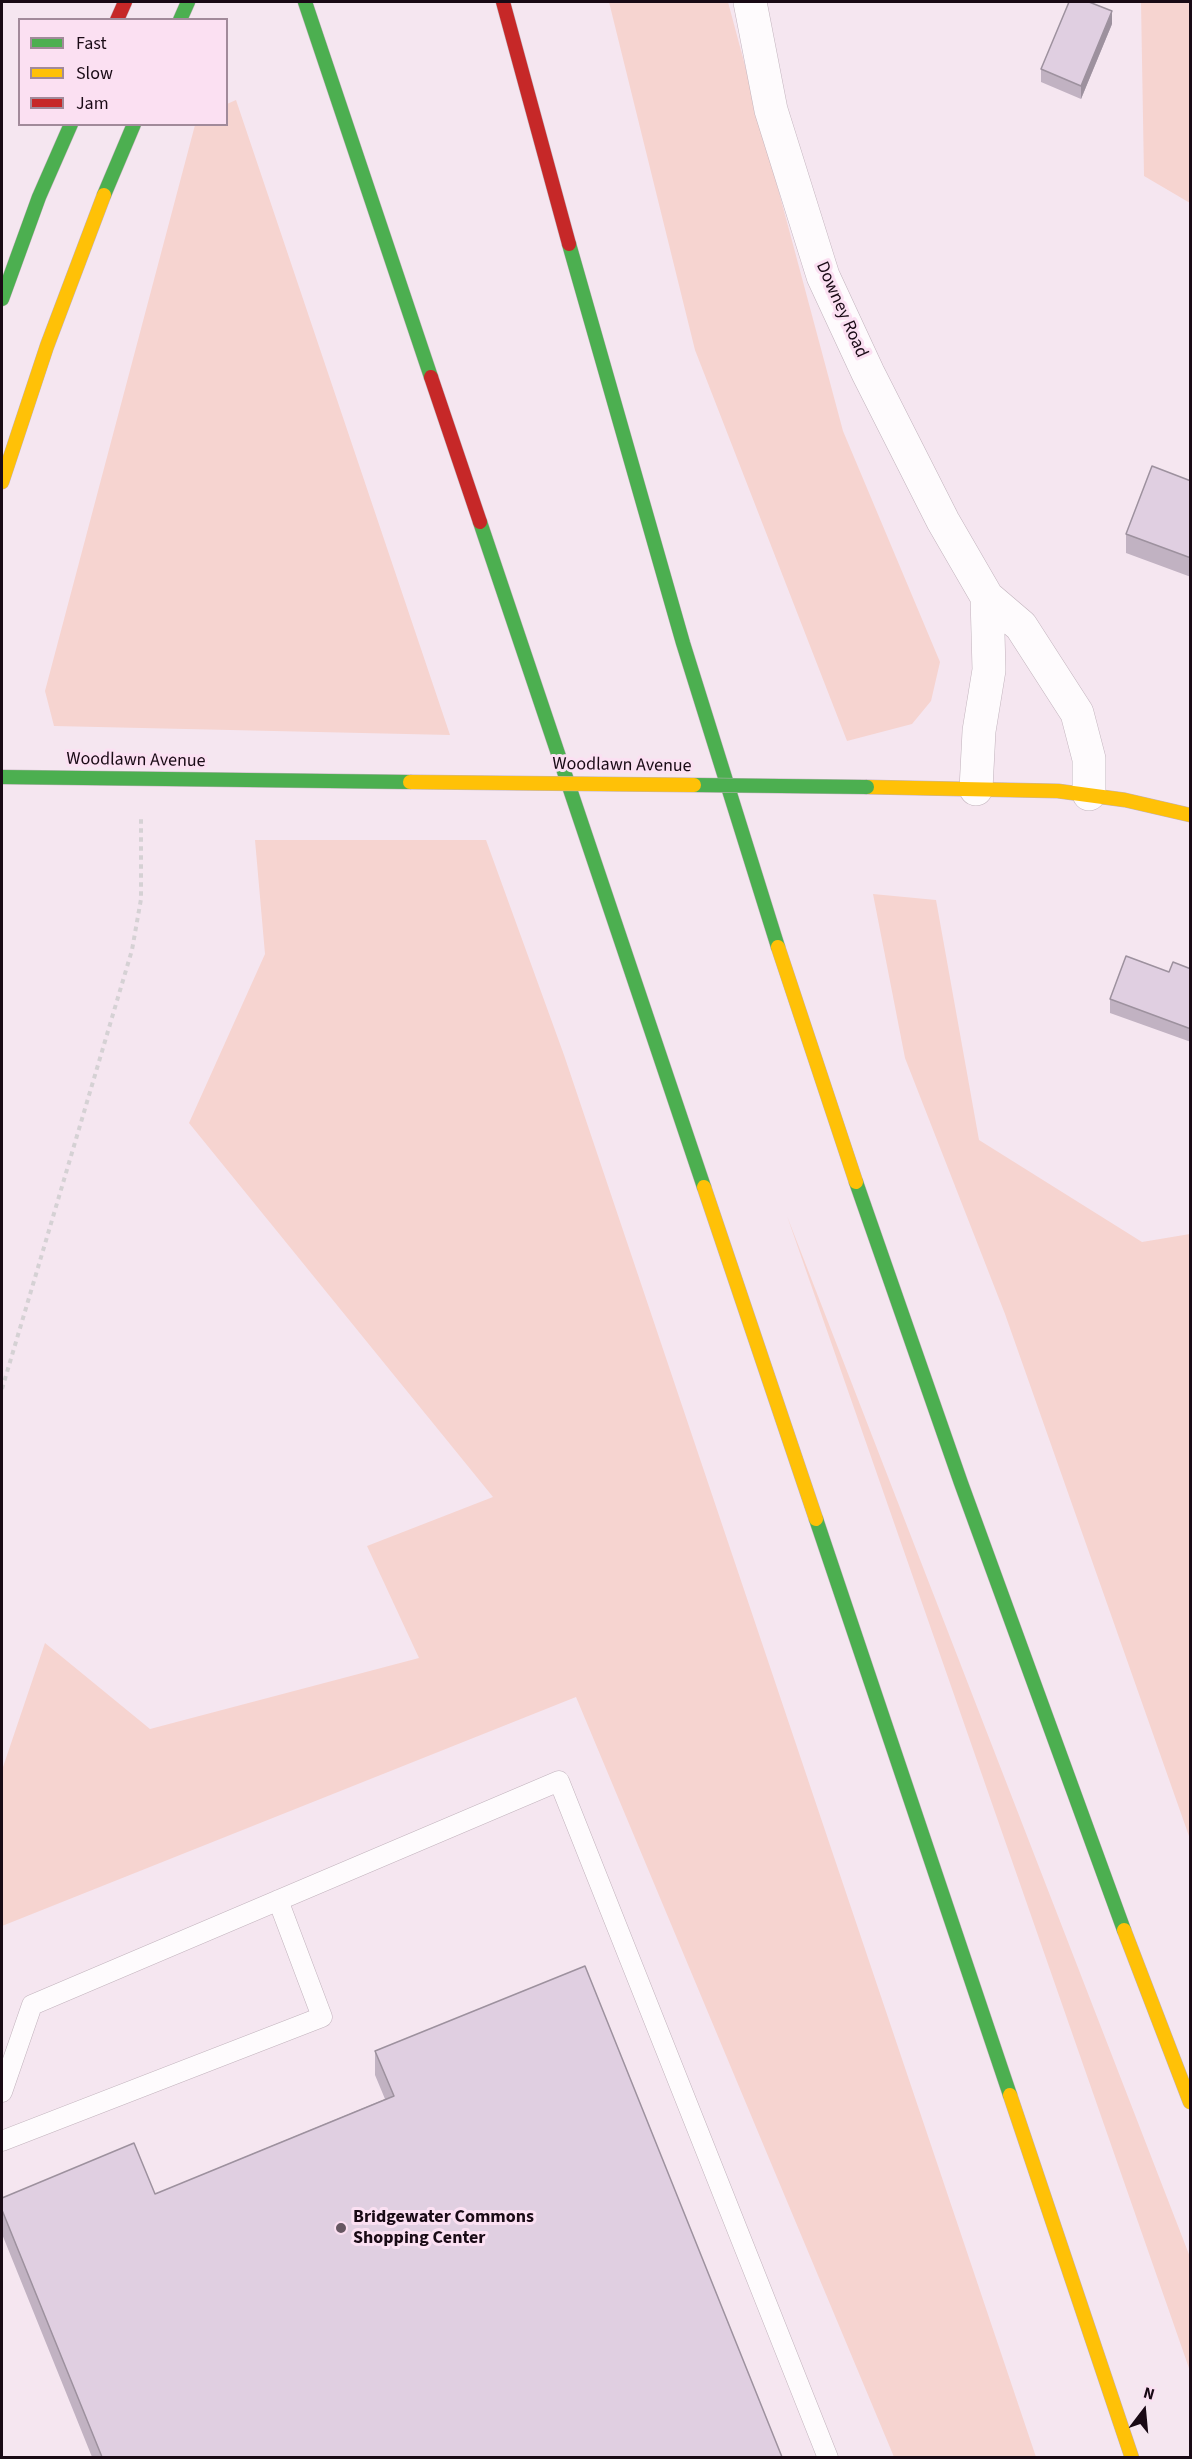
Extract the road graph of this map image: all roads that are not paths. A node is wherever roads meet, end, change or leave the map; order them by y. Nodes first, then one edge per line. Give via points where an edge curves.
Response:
1 (125, 2) edge
2 (188, 2) edge
3 (305, 2) edge
4 (503, 2) edge
5 (750, 2) edge
6 (118, 18) edge
7 (181, 18) edge
8 (70, 126) edge
9 (133, 126) edge
10 (2, 299) edge
11 (2, 482) edge
12 (987, 597) junction
13 (2, 777) edge
14 (976, 789) junction
15 (1089, 794) junction
16 (1191, 815) edge
17 (278, 1900) junction
18 (2, 2092) edge
19 (1191, 2102) edge
20 (2, 2141) edge
21 (828, 2457) edge
22 (1132, 2457) edge

1 - 6 main road
2 - 7 main road
3 - 22 main road
4 - 19 main road via 577,278 684,648 801,1019 927,1390 1125,1935
5 - 12 street, Downey Road via 771,110 823,276 944,521
8 - 10 main road
9 - 11 main road via 70,279
12 - 14 street, Downey Road via 989,670 978,731
12 - 15 street, Downey Road via 1021,626 1077,713 1089,759
13 - 14 main road, Woodlawn Avenue, bridge
14 - 15 main road, Woodlawn Avenue
15 - 16 main road, Woodlawn Avenue
17 - 18 lane via 32,2005
17 - 20 lane via 322,2017
17 - 21 lane via 559,1781

